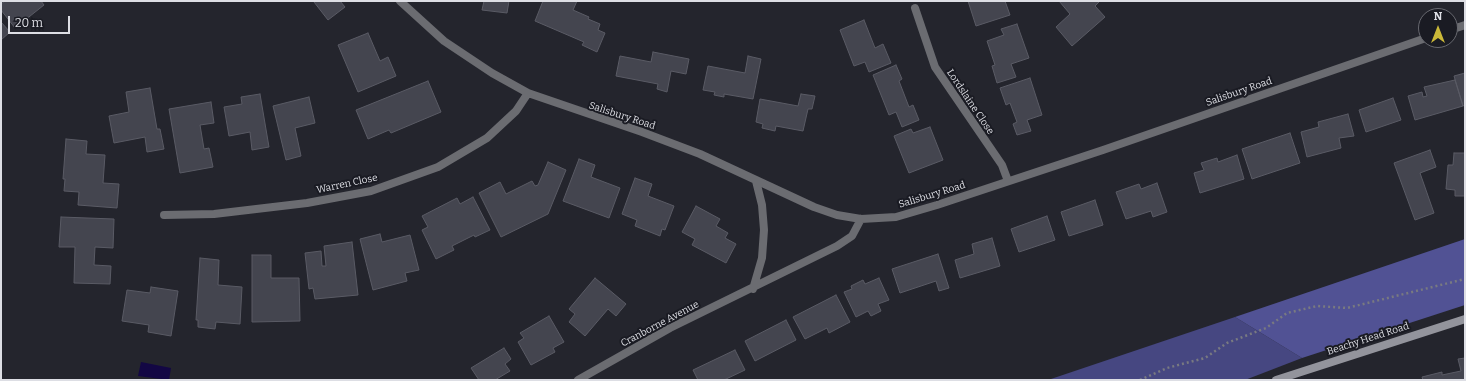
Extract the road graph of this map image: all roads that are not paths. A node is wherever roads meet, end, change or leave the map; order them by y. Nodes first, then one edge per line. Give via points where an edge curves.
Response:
1 (400, 1) edge
2 (915, 8) dead end
3 (1418, 41) edge
4 (528, 93) junction
5 (756, 181) junction
6 (1008, 181) junction
7 (164, 215) dead end
8 (861, 219) junction
9 (753, 289) junction
10 (1465, 319) edge
11 (578, 380) edge
12 (1276, 380) edge

1 - 4 street, Salisbury Road via 444,41
2 - 6 street, Lordslaine Close via 935,67 1002,165
3 - 6 street, Salisbury Road
4 - 5 street, Salisbury Road via 700,154
4 - 7 street, Warren Close via 516,112 487,138 438,167 371,191 307,203 230,212
5 - 8 street, Salisbury Road via 814,207 837,215
5 - 9 street via 762,205 764,230 762,258
6 - 8 street, Salisbury Road via 896,217
8 - 9 street, Cranborne Avenue via 852,236 837,246
9 - 11 street, Cranborne Avenue via 670,328
10 - 12 street, Beachy Head Road

